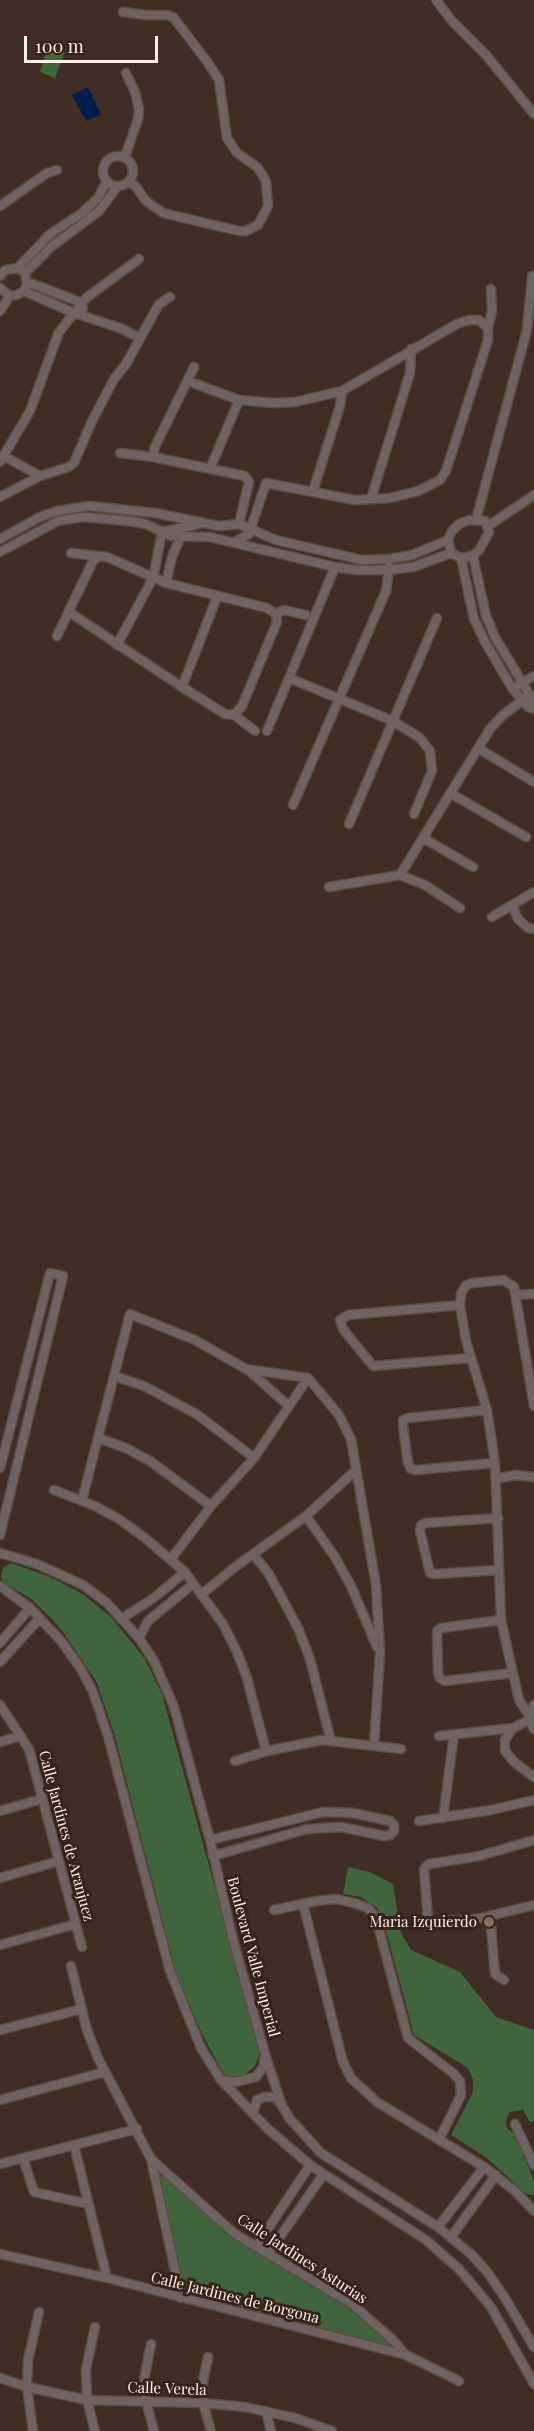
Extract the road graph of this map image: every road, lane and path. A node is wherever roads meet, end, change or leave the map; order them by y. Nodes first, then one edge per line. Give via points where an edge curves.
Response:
1 (436, 0) edge
2 (123, 12) dead end
3 (126, 73) dead end
4 (534, 114) edge
5 (125, 157) junction
6 (57, 170) dead end
7 (129, 181) junction
8 (107, 182) junction
9 (118, 186) junction
10 (0, 206) edge
11 (139, 259) dead end
12 (2, 270) edge
13 (21, 270) junction
14 (532, 276) dead end
15 (25, 288) junction
16 (0, 289) edge
17 (491, 289) dead end
18 (10, 296) junction
19 (170, 297) dead end
20 (81, 303) junction
21 (0, 311) edge
22 (74, 313) junction
23 (88, 316) junction
24 (488, 328) junction
25 (140, 338) junction
26 (411, 349) junction
27 (194, 367) dead end
28 (188, 381) junction
29 (342, 391) junction
30 (239, 400) junction
31 (120, 453) dead end
32 (153, 457) junction
33 (2, 459) edge
34 (210, 469) junction
35 (40, 476) junction
36 (313, 491) junction
37 (534, 495) edge
38 (0, 497) edge
39 (370, 499) junction
40 (245, 501) junction
41 (258, 504) junction
42 (476, 520) junction
43 (200, 524) junction
44 (239, 524) junction
45 (488, 525) junction
46 (251, 528) junction
47 (162, 532) junction
48 (180, 538) junction
49 (0, 539) edge
50 (448, 540) junction
51 (235, 542) junction
52 (0, 552) edge
53 (71, 553) dead end
54 (159, 553) junction
55 (451, 553) junction
56 (99, 556) junction
57 (472, 556) junction
58 (172, 557) junction
59 (461, 558) junction
60 (389, 559) junction
61 (335, 567) junction
62 (390, 570) junction
63 (153, 578) junction
64 (166, 583) junction
65 (216, 597) junction
66 (69, 612) junction
67 (276, 614) junction
68 (306, 615) dead end
69 (486, 616) junction
70 (437, 618) dead end
71 (474, 619) junction
72 (57, 636) dead end
73 (117, 645) junction
74 (534, 676) edge
75 (289, 678) junction
76 (521, 683) junction
77 (182, 687) junction
78 (512, 688) junction
79 (339, 699) junction
80 (528, 699) edge
81 (534, 709) edge
82 (234, 715) junction
83 (393, 721) junction
84 (255, 731) dead end
85 (267, 731) dead end
86 (478, 748) junction
87 (534, 782) edge
88 (450, 793) junction
89 (293, 805) dead end
90 (414, 814) dead end
91 (349, 824) dead end
92 (526, 837) dead end
93 (423, 838) junction
94 (473, 867) dead end
95 (400, 875) junction
96 (329, 886) dead end
97 (534, 892) edge
98 (512, 905) junction
99 (460, 908) dead end
100 (492, 917) dead end
101 (534, 929) edge
102 (534, 1294) edge
103 (516, 1295) junction
104 (460, 1305) junction
105 (529, 1349) edge
106 (470, 1358) junction
107 (246, 1369) junction
108 (114, 1376) junction
109 (308, 1378) junction
110 (534, 1400) edge
111 (18, 1401) junction
112 (32, 1406) junction
113 (290, 1406) junction
114 (534, 1407) edge
115 (487, 1410) junction
116 (98, 1438) junction
117 (254, 1458) junction
118 (495, 1463) junction
119 (0, 1468) edge
120 (355, 1471) junction
121 (534, 1477) edge
122 (496, 1479) junction
123 (54, 1490) dead end
124 (82, 1500) junction
125 (212, 1506) junction
126 (306, 1516) junction
127 (498, 1518) junction
128 (0, 1532) edge
129 (0, 1554) edge
130 (253, 1554) junction
131 (171, 1559) junction
132 (498, 1570) junction
133 (185, 1572) junction
134 (194, 1584) junction
135 (0, 1587) edge
136 (202, 1594) junction
137 (30, 1608) junction
138 (40, 1618) junction
139 (121, 1618) junction
140 (501, 1620) junction
141 (11, 1630) junction
142 (139, 1638) junction
143 (21, 1639) junction
144 (0, 1643) edge
145 (380, 1653) junction
146 (0, 1662) edge
147 (513, 1673) junction
148 (0, 1704) edge
149 (534, 1705) edge
150 (529, 1718) junction
151 (513, 1728) junction
152 (534, 1729) edge
153 (454, 1734) junction
154 (21, 1736) junction
155 (439, 1736) dead end
156 (331, 1741) junction
157 (0, 1742) edge
158 (374, 1745) junction
159 (401, 1749) dead end
160 (266, 1751) junction
161 (235, 1761) dead end
162 (534, 1777) edge
163 (42, 1799) junction
164 (534, 1800) edge
165 (0, 1811) edge
166 (442, 1818) junction
167 (419, 1821) dead end
168 (210, 1840) junction
169 (534, 1840) edge
170 (213, 1856) junction
171 (59, 1862) junction
172 (0, 1878) edge
173 (303, 1904) junction
174 (534, 1905) edge
175 (274, 1910) dead end
176 (490, 1916) junction
177 (76, 1924) junction
178 (0, 1945) edge
179 (82, 1947) dead end
180 (71, 1966) dead end
181 (504, 1980) dead end
182 (82, 2009) junction
183 (0, 2030) edge
184 (265, 2055) junction
185 (105, 2072) junction
186 (221, 2080) junction
187 (0, 2100) edge
188 (282, 2106) junction
189 (253, 2113) junction
190 (515, 2124) dead end
191 (137, 2129) junction
192 (439, 2140) junction
193 (74, 2145) junction
194 (23, 2158) junction
195 (151, 2158) junction
196 (0, 2164) edge
197 (310, 2165) junction
198 (534, 2165) edge
199 (484, 2167) junction
200 (323, 2175) junction
201 (496, 2175) junction
202 (458, 2201) junction
203 (88, 2204) junction
204 (470, 2210) junction
205 (534, 2211) edge
206 (445, 2217) junction
207 (459, 2225) junction
208 (438, 2228) junction
209 (451, 2237) junction
210 (256, 2247) junction
211 (0, 2254) edge
212 (268, 2254) junction
213 (107, 2278) junction
214 (181, 2298) junction
215 (505, 2298) junction
216 (491, 2307) junction
217 (39, 2312) dead end
218 (95, 2327) dead end
219 (151, 2344) dead end
220 (534, 2347) edge
221 (406, 2355) junction
222 (208, 2357) dead end
223 (0, 2378) edge
224 (459, 2381) dead end
225 (534, 2384) edge
226 (27, 2387) junction
227 (87, 2400) junction
228 (146, 2401) junction
229 (203, 2403) junction
230 (266, 2411) junction
231 (33, 2431) edge
232 (95, 2431) edge
233 (154, 2431) edge
234 (211, 2431) edge
235 (271, 2431) edge
236 (330, 2431) edge

1 - 4 street
2 - 7 street via 173,17 206,60 220,86 227,138 237,153 262,174 268,206 258,225 238,231 164,213 145,200
3 - 5 street via 139,109
5 - 7 street via 133,168
5 - 8 street via 107,160 103,171
6 - 10 street
7 - 9 street
8 - 9 street
8 - 13 street via 98,198 50,234
9 - 13 street via 99,211
11 - 20 street
12 - 13 street
13 - 15 street
14 - 42 street via 527,330
15 - 18 street
15 - 20 street via 33,284
15 - 22 street
16 - 18 street
17 - 24 street
18 - 21 street
19 - 25 street via 159,304
20 - 22 street
20 - 23 street
22 - 23 street
22 - 33 street via 59,332 30,411
23 - 25 street
24 - 26 street via 479,320 469,320
24 - 39 street via 484,351 440,480 418,491
25 - 35 street via 98,411 74,463
26 - 29 street
26 - 39 street via 410,373
27 - 28 street
28 - 30 street
28 - 32 street
29 - 30 street via 295,402
29 - 36 street
30 - 34 street
31 - 32 street
32 - 34 street
33 - 35 street
34 - 40 street via 247,478
35 - 38 street
36 - 39 street via 355,500
36 - 41 street via 270,482
37 - 45 street
40 - 41 street
40 - 44 street
41 - 46 street
42 - 45 street
42 - 50 street via 459,524
43 - 44 street
43 - 47 street
43 - 49 street via 154,513 72,507 40,517
44 - 46 street
45 - 57 street via 489,532
46 - 51 street via 245,538
46 - 60 street via 276,540 344,557
47 - 48 street
47 - 52 street via 129,521 73,518 47,526
47 - 54 street
48 - 51 street via 210,537
48 - 58 street
50 - 55 street
50 - 60 street via 430,549
51 - 61 street
53 - 56 street
54 - 58 street
54 - 63 street
55 - 59 street
55 - 62 street via 413,567
56 - 63 street
56 - 66 street
57 - 59 street
57 - 69 street
58 - 64 street
59 - 71 street
60 - 62 street
61 - 62 street
61 - 75 street
62 - 79 street via 386,591
63 - 64 street
63 - 73 street
64 - 65 street
65 - 67 street via 267,608
65 - 77 street
66 - 72 street
66 - 73 street
67 - 68 street via 284,610
67 - 82 street via 277,622 242,706
69 - 71 street
69 - 76 street
70 - 83 street
71 - 78 street
73 - 77 street
74 - 76 street
75 - 79 street
75 - 85 street
76 - 78 street
76 - 80 street
77 - 82 street via 225,714
78 - 80 street
79 - 83 street
79 - 89 street
80 - 81 street via 528,707
80 - 86 street via 490,729
82 - 84 street
83 - 90 street via 420,738 433,760
83 - 91 street
86 - 87 street
86 - 88 street
88 - 92 street
88 - 93 street
93 - 94 street
93 - 95 street
95 - 96 street
95 - 99 street via 425,885
97 - 98 street
98 - 100 street
98 - 101 street via 518,919
102 - 103 street
103 - 104 street via 514,1287 504,1280 472,1283 461,1294
103 - 105 street
104 - 106 street
104 - 106 street via 348,1315 340,1320 373,1366
105 - 110 street
106 - 115 street
107 - 108 street via 195,1340 130,1314
107 - 109 street
107 - 113 street
108 - 116 street
108 - 117 street via 144,1386 190,1410
109 - 113 street
109 - 120 street via 339,1415 351,1439
110 - 114 street
111 - 112 street
111 - 112 street via 50,1273 63,1276
111 - 119 street
112 - 128 street
113 - 117 street
115 - 118 street
115 - 118 street via 403,1420 405,1444 411,1469
116 - 124 street
116 - 125 street via 150,1461
117 - 125 street
118 - 122 street
120 - 126 street
120 - 145 street via 376,1585
121 - 122 street via 514,1475
122 - 127 street
123 - 124 street
124 - 131 street via 119,1519
125 - 131 street
126 - 130 street
126 - 145 street via 351,1586
127 - 132 street
127 - 132 street via 426,1523 420,1531 430,1573
129 - 139 street, Boulevard Valle Imperial via 37,1564 82,1585
130 - 136 street
130 - 156 street via 269,1574 298,1628
131 - 133 street
132 - 140 street
133 - 134 street
133 - 139 street
134 - 136 street
134 - 142 street via 147,1621
135 - 137 street
136 - 160 street via 223,1624 248,1678
137 - 138 street
137 - 141 street
138 - 143 street
138 - 186 street via 62,1642 93,1692 170,1971 201,2048
139 - 142 street, Boulevard Valle Imperial
140 - 147 street
140 - 147 street via 437,1631 438,1673 445,1681
141 - 143 street
141 - 144 street
142 - 168 street, Boulevard Valle Imperial via 174,1707
143 - 146 street
145 - 158 street
147 - 150 street via 519,1700
148 - 154 street, Calle Jardines de Aranjuez
149 - 150 street
150 - 151 street
150 - 152 street
151 - 153 street
151 - 162 street via 505,1740 505,1751
153 - 155 street
153 - 166 street
154 - 157 street
154 - 163 street, Calle Jardines de Aranjuez via 29,1749
156 - 158 street
156 - 160 street
158 - 159 street
160 - 161 street
163 - 165 street
163 - 171 street, Calle Jardines de Aranjuez
164 - 166 street
166 - 167 street
168 - 170 street, Boulevard Valle Imperial
168 - 170 street via 323,1812 353,1813 394,1825 394,1831 384,1836 341,1827 306,1829
169 - 176 street via 426,1865 430,1922
170 - 184 street, Boulevard Valle Imperial
171 - 172 street
171 - 177 street, Calle Jardines de Aranjuez
173 - 175 street
173 - 192 street via 343,2062 351,2078 377,2103
173 - 192 street via 336,1899 354,1902 368,1908 376,1918 408,2038 460,2081 461,2095
174 - 176 street
176 - 181 street via 495,1974
177 - 178 street
177 - 179 street, Calle Jardines de Aranjuez
180 - 182 street, Calle Jardines Asturias
182 - 183 street
182 - 185 street, Calle Jardines Asturias
184 - 186 street via 264,2066 256,2077 235,2082
184 - 188 street, Boulevard Valle Imperial
185 - 187 street
185 - 191 street, Calle Jardines Asturias
186 - 189 street
188 - 189 street via 274,2097 265,2097 257,2100
188 - 208 street, Boulevard Valle Imperial via 321,2153
189 - 197 street
190 - 198 street
191 - 193 street
191 - 195 street, Calle Jardines Asturias
192 - 199 street
193 - 194 street
193 - 203 street
194 - 196 street
194 - 203 street via 34,2192
195 - 210 street, Calle Jardines Asturias via 235,2234
195 - 214 street
197 - 200 street
197 - 210 street
199 - 201 street
199 - 202 street
200 - 212 street
200 - 216 street via 426,2240 459,2269
201 - 204 street
201 - 205 street
202 - 204 street
202 - 206 street
203 - 213 street
204 - 207 street
206 - 207 street via 454,2217
206 - 208 street
207 - 209 street
208 - 209 street, Boulevard Valle Imperial
209 - 215 street, Boulevard Valle Imperial via 488,2273
210 - 212 street, Calle Jardines Asturias
211 - 213 street, Calle Jardines de Borgona
212 - 221 street, Calle Jardines Asturias via 352,2304
213 - 214 street, Calle Jardines de Borgona
214 - 221 street, Calle Jardines de Borgona
215 - 216 street
215 - 220 street, Boulevard Valle Imperial
216 - 225 street
217 - 226 street via 28,2360
218 - 227 street via 86,2369
219 - 228 street via 144,2380
221 - 224 street, Calle Jardines de Borgona
222 - 229 street
223 - 226 street, Calle Verela
226 - 227 street, Calle Verela
226 - 231 street
227 - 228 street, Calle Verela
227 - 232 street
228 - 229 street, Calle Verela
228 - 233 street
229 - 230 street, Calle Verela
229 - 234 street
230 - 235 street
230 - 236 street, Calle Verela

